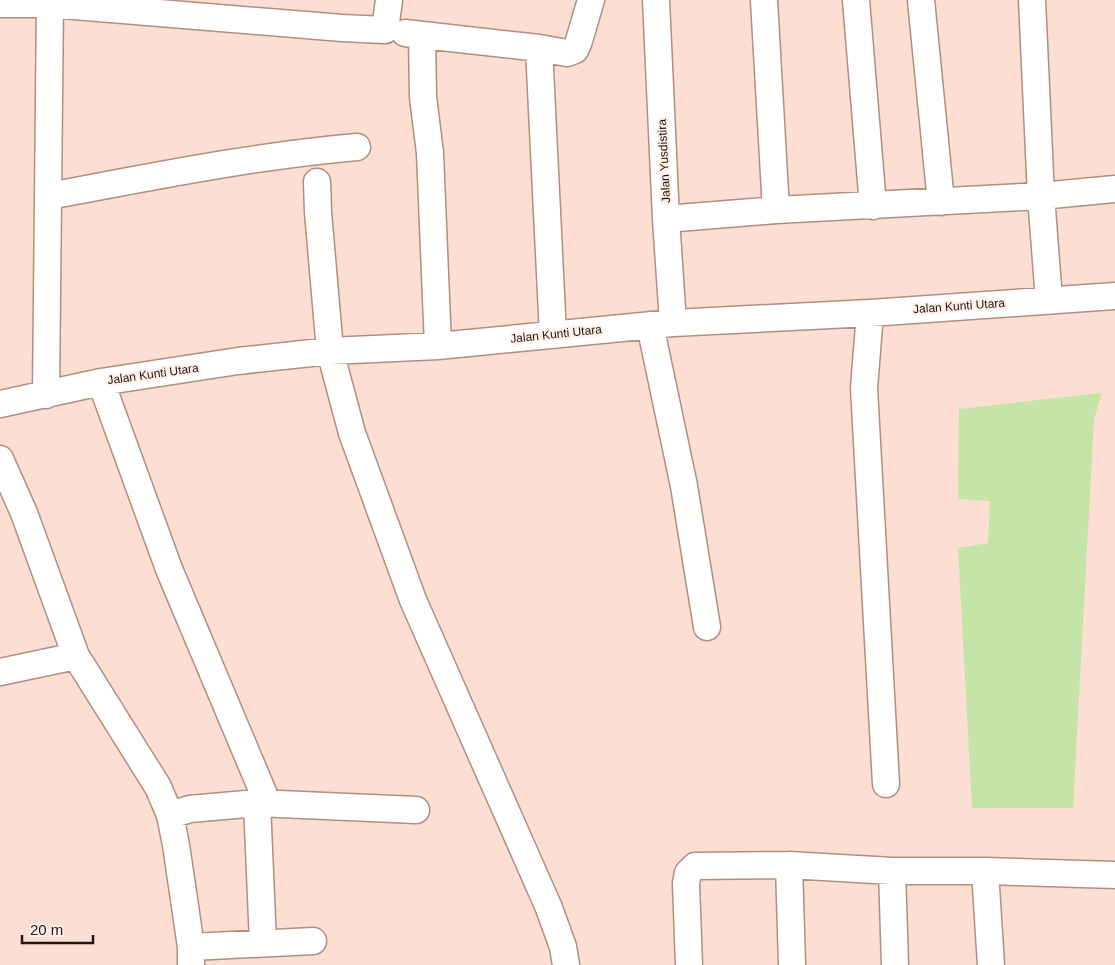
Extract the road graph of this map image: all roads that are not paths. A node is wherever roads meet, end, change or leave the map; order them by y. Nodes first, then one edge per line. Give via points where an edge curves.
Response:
1 (389, 0) edge
2 (591, 0) edge
3 (656, 0) edge
4 (764, 0) edge
5 (856, 0) edge
6 (922, 0) edge
7 (1032, 0) edge
8 (50, 2) edge
9 (0, 4) edge
10 (185, 8) edge
11 (385, 30) junction
12 (422, 36) junction
13 (539, 48) junction
14 (357, 147) dead end
15 (317, 182) dead end
16 (1115, 189) edge
17 (49, 196) junction
18 (1041, 196) junction
19 (941, 202) junction
20 (873, 206) junction
21 (776, 210) junction
22 (666, 219) junction
23 (1115, 296) edge
24 (1049, 300) junction
25 (870, 312) junction
26 (661, 324) junction
27 (553, 335) junction
28 (438, 346) junction
29 (330, 351) junction
30 (101, 382) junction
31 (46, 395) junction
32 (0, 404) edge
33 (2, 469) edge
34 (707, 627) dead end
35 (76, 656) junction
36 (0, 672) edge
37 (886, 784) dead end
38 (262, 803) junction
39 (416, 810) dead end
40 (170, 816) junction
41 (789, 865) junction
42 (892, 871) junction
43 (985, 871) junction
44 (1115, 875) edge
45 (313, 941) dead end
46 (263, 943) junction
47 (191, 956) edge
48 (566, 965) edge
49 (689, 965) edge
50 (792, 965) edge
51 (895, 965) edge
52 (991, 965) edge

1 - 11 street
2 - 13 street via 574,50 567,53
3 - 22 street, Jalan Yusdistira
4 - 21 street
5 - 20 street
6 - 19 street
7 - 18 street
8 - 9 street
8 - 10 street
8 - 17 street
10 - 11 street via 342,28
11 - 12 street
12 - 13 street
12 - 28 street
13 - 27 street
14 - 17 street via 241,161
15 - 29 street
16 - 18 street
17 - 31 street
18 - 19 street
18 - 24 street
19 - 20 street
20 - 21 street
21 - 22 street
22 - 26 street, Jalan Yusdistira
23 - 24 street, Jalan Kunti Utara
24 - 25 street, Jalan Kunti Utara
25 - 26 street, Jalan Kunti Utara
25 - 37 street via 864,388
26 - 27 street, Jalan Kunti Utara
26 - 34 street, Jalan Yusdistira
27 - 28 street, Jalan Kunti Utara
28 - 29 street, Jalan Kunti Utara
29 - 30 street, Jalan Kunti Utara
29 - 48 street via 352,433 413,600 549,908 562,942
30 - 31 street, Jalan Kunti Utara
30 - 38 street via 169,569
31 - 32 street, Jalan Kunti Utara
33 - 35 street via 24,513
35 - 36 street
35 - 40 street via 158,787
38 - 39 street
38 - 40 street via 190,810
38 - 46 street
40 - 47 street
41 - 42 street
41 - 49 street via 695,866 691,869 686,877
41 - 50 street
42 - 43 street
42 - 51 street
43 - 44 street
43 - 52 street
45 - 46 street
46 - 47 street

